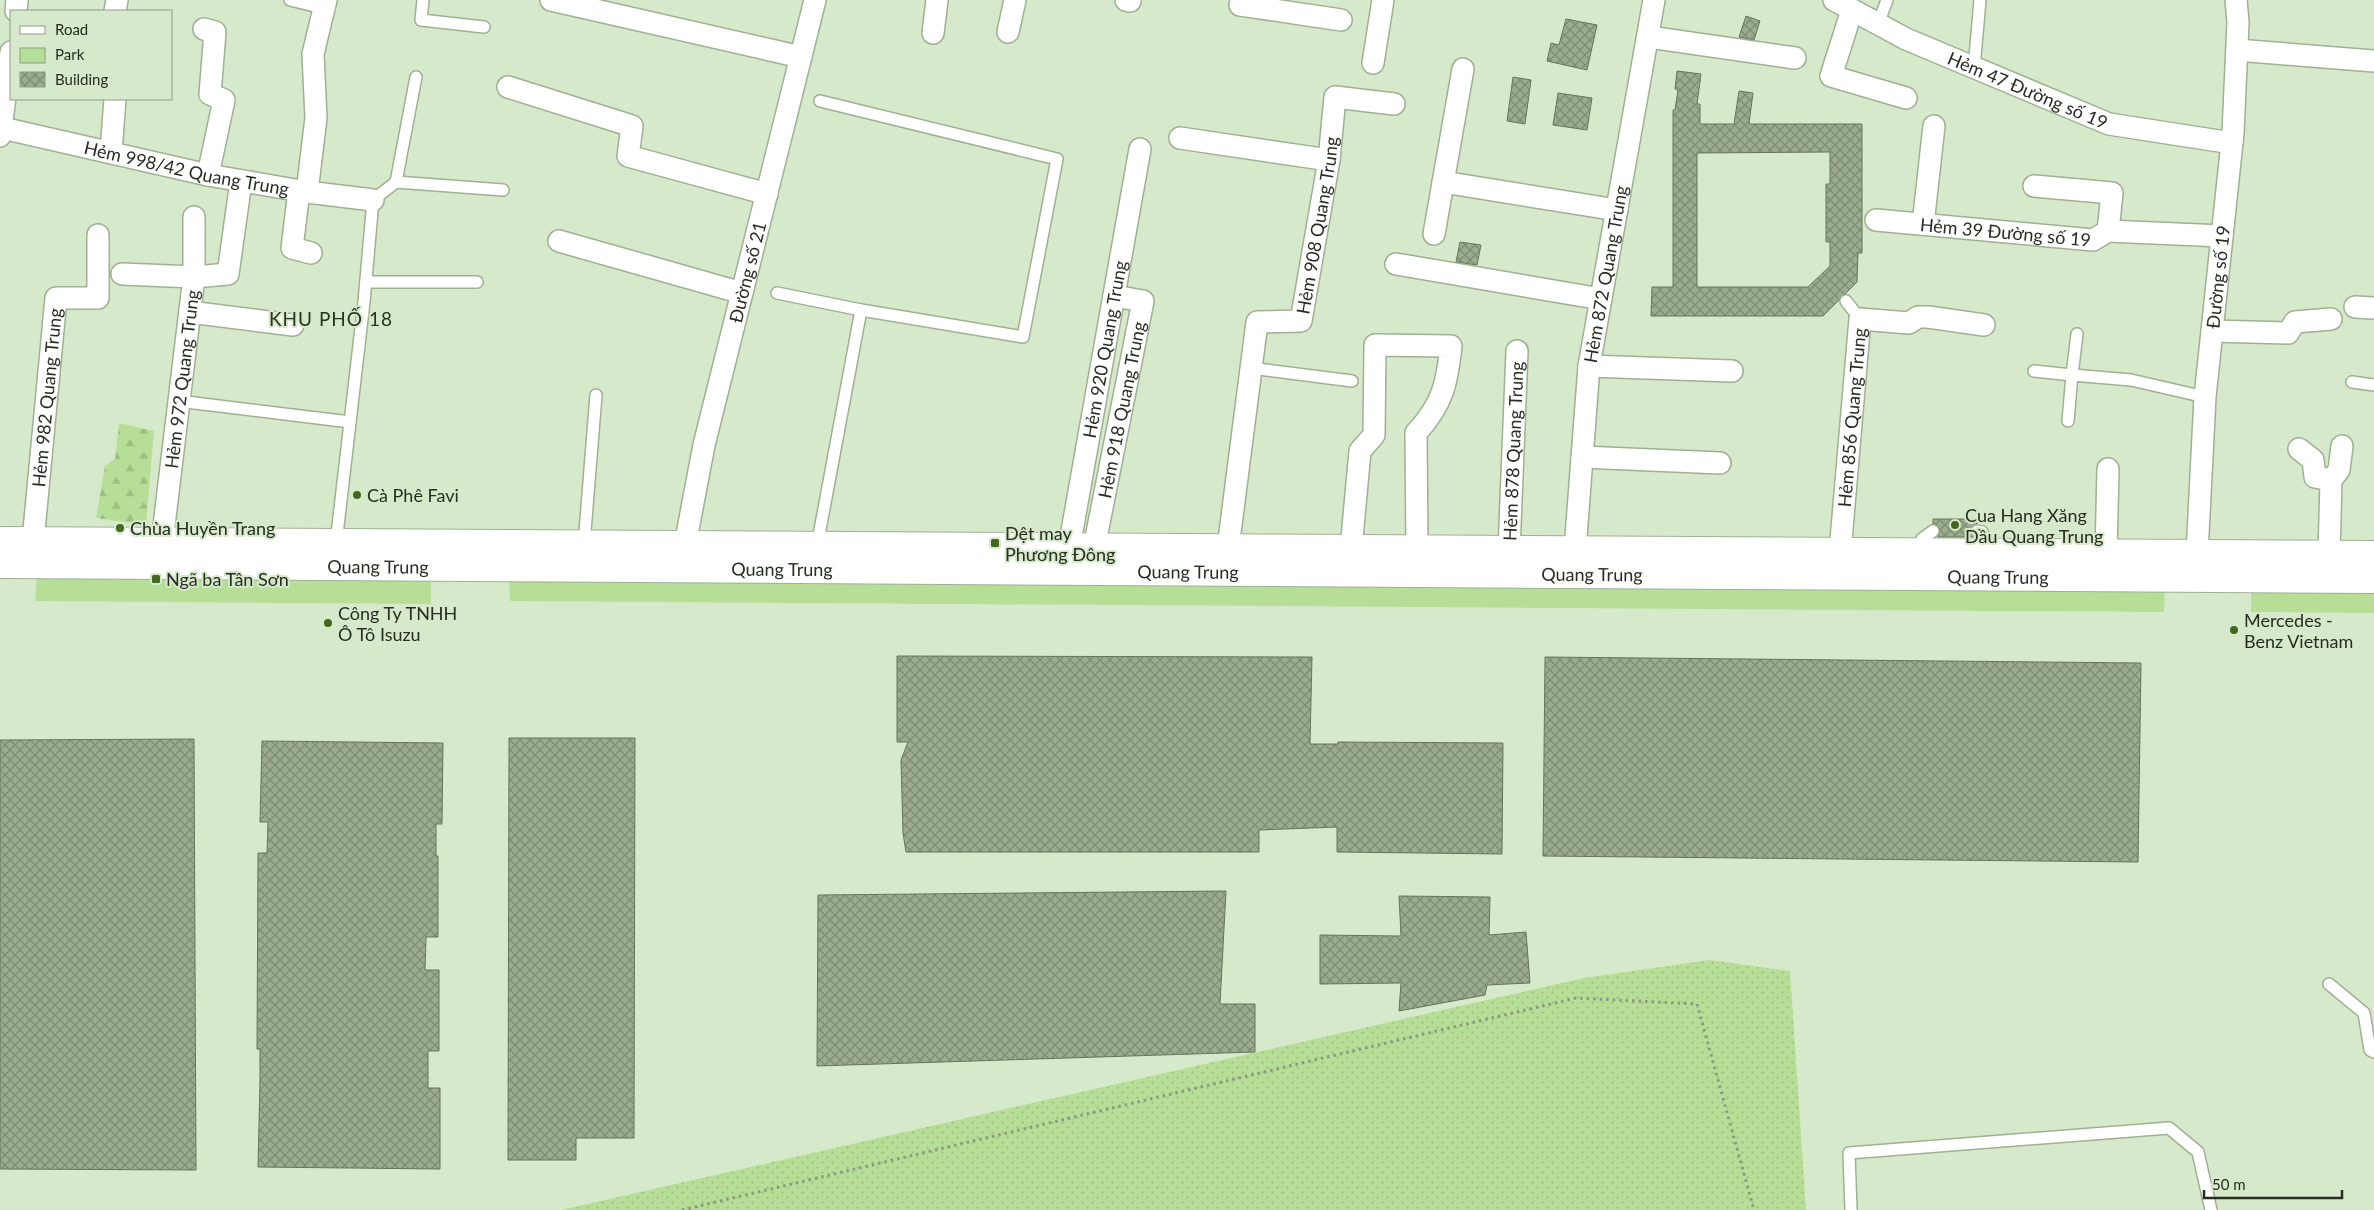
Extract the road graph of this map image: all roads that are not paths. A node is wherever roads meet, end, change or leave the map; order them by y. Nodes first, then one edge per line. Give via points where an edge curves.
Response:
1 (290, 0) edge
2 (423, 0) edge
3 (552, 0) edge
4 (815, 0) edge
5 (937, 0) edge
6 (1015, 0) edge
7 (1383, 0) edge
8 (1654, 0) edge
9 (1887, 0) edge
10 (1980, 0) edge
11 (2236, 0) edge
12 (325, 4) edge
13 (1240, 5) dead end
14 (1843, 5) edge
15 (1289, 6) edge
16 (617, 7) edge
17 (1340, 20) dead end
18 (1878, 24) junction
19 (484, 28) dead end
20 (204, 29) dead end
21 (1008, 32) dead end
22 (933, 33) dead end
23 (1649, 37) junction
24 (2237, 50) junction
25 (801, 57) junction
26 (1794, 58) dead end
27 (10, 60) edge
28 (2374, 62) edge
29 (1373, 63) dead end
30 (1974, 68) junction
31 (1462, 69) dead end
32 (416, 77) dead end
33 (508, 87) dead end
34 (1906, 98) dead end
35 (115, 100) edge
36 (820, 101) dead end
37 (1394, 104) dead end
38 (1934, 126) dead end
39 (1, 132) edge
40 (1180, 138) dead end
41 (2232, 143) junction
42 (1140, 149) dead end
43 (111, 152) junction
44 (1329, 160) junction
45 (208, 175) junction
46 (241, 181) junction
47 (396, 182) junction
48 (1443, 182) junction
49 (2034, 186) dead end
50 (503, 190) dead end
51 (303, 191) junction
52 (767, 194) junction
53 (373, 200) junction
54 (1617, 210) junction
55 (194, 217) dead end
56 (1876, 220) dead end
57 (1923, 224) junction
58 (2108, 232) junction
59 (1434, 234) dead end
60 (98, 235) dead end
61 (2222, 236) junction
62 (558, 241) dead end
63 (311, 253) dead end
64 (1396, 264) dead end
65 (122, 274) dead end
66 (194, 277) junction
67 (366, 282) junction
68 (478, 282) dead end
69 (742, 293) junction
70 (777, 293) dead end
71 (1114, 296) junction
72 (1601, 299) junction
73 (1846, 301) dead end
74 (861, 310) junction
75 (190, 312) junction
76 (1860, 319) junction
77 (2331, 319) dead end
78 (1984, 324) dead end
79 (293, 325) dead end
80 (2212, 331) junction
81 (2077, 334) dead end
82 (1517, 351) dead end
83 (1589, 366) junction
84 (1251, 368) junction
85 (1732, 371) dead end
86 (2034, 371) dead end
87 (2072, 374) junction
88 (1352, 381) dead end
89 (2352, 382) dead end
90 (2374, 385) edge
91 (596, 395) dead end
92 (2205, 397) junction
93 (178, 401) junction
94 (2068, 421) dead end
95 (350, 422) junction
96 (2342, 446) dead end
97 (2298, 449) dead end
98 (1582, 458) junction
99 (1720, 463) dead end
100 (2108, 469) dead end
101 (2331, 480) junction
102 (0, 541) edge
103 (33, 542) junction
104 (162, 542) junction
105 (336, 543) junction
106 (584, 544) junction
107 (817, 546) junction
108 (1081, 548) junction
109 (1228, 548) junction
110 (1351, 549) junction
111 (1417, 549) junction
112 (1509, 550) junction
113 (1575, 550) junction
114 (1840, 552) junction
115 (2106, 554) junction
116 (2329, 555) junction
117 (2374, 555) edge
118 (470, 556) junction
119 (683, 557) junction
120 (0, 564) edge
121 (2196, 566) junction
122 (2374, 579) edge
123 (2329, 984) dead end
124 (2374, 1052) edge
125 (1851, 1210) edge
126 (2211, 1210) edge

1 - 12 lane
2 - 19 lane via 421,20
3 - 16 street
4 - 25 street, Đường số 21
5 - 22 street
6 - 21 street
7 - 29 street
8 - 23 street, Hẻm 872 Quang Trung
9 - 18 lane
10 - 30 lane
11 - 24 street, Đường số 19
12 - 51 street via 313,54 316,118
13 - 15 street
14 - 18 street, Hẻm 47 Đường số 19
14 - 34 street via 1831,76
15 - 17 street
16 - 25 street
18 - 30 street, Hẻm 47 Đường số 19
20 - 45 street via 216,32 210,94 224,100
23 - 26 street
23 - 54 street, Hẻm 872 Quang Trung
24 - 28 street
24 - 41 street, Đường số 19
25 - 52 street, Đường số 21
27 - 39 street
30 - 41 street, Hẻm 47 Đường số 19 via 2109,124
31 - 48 street
32 - 47 lane
33 - 52 street via 632,126 628,156
35 - 43 street
36 - 74 lane via 1057,159 1023,337
37 - 44 street, Hẻm 908 Quang Trung via 1335,97
38 - 57 street
39 - 43 street, Hẻm 998/42 Quang Trung
40 - 44 street
41 - 61 street, Đường số 19
42 - 71 street, Hẻm 920 Quang Trung
43 - 45 street, Hẻm 998/42 Quang Trung
44 - 84 street, Hẻm 908 Quang Trung via 1301,321 1257,322
45 - 46 street, Hẻm 998/42 Quang Trung
46 - 51 street, Hẻm 998/42 Quang Trung
46 - 66 street via 228,274
47 - 50 lane
47 - 53 lane
48 - 54 street
48 - 59 street
49 - 58 street via 2112,193
51 - 53 street, Hẻm 998/42 Quang Trung
51 - 63 street via 292,248
52 - 69 street, Đường số 21
53 - 67 lane
54 - 72 street, Hẻm 872 Quang Trung
55 - 66 street, Hẻm 972 Quang Trung
56 - 57 street, Hẻm 39 Đường số 19
57 - 58 street, Hẻm 39 Đường số 19 via 2093,240
58 - 61 street, Hẻm 39 Đường số 19
60 - 103 street, Hẻm 982 Quang Trung via 98,298 56,298
61 - 80 street, Đường số 19
62 - 69 street
64 - 72 street
65 - 66 street
66 - 75 street, Hẻm 972 Quang Trung
67 - 68 lane
67 - 95 lane
69 - 119 street, Đường số 21 via 704,445
70 - 74 lane
71 - 108 street, Hẻm 920 Quang Trung
71 - 108 street, Hẻm 918 Quang Trung via 1143,301
72 - 83 street, Hẻm 872 Quang Trung
73 - 76 lane
74 - 107 lane
75 - 79 street
75 - 93 street, Hẻm 972 Quang Trung
76 - 78 street, Hẻm 856 Quang Trung via 1908,323 1918,317 1928,317
76 - 114 street, Hẻm 856 Quang Trung
77 - 80 street via 2295,322 2288,333
80 - 92 street, Đường số 19
81 - 87 lane
82 - 112 street, Hẻm 878 Quang Trung
83 - 85 street
83 - 98 street, Hẻm 872 Quang Trung
84 - 88 lane
84 - 109 street, Hẻm 908 Quang Trung
86 - 87 lane
87 - 92 lane via 2131,380
87 - 94 lane
89 - 90 lane
91 - 106 lane
92 - 121 street, Đường số 19
93 - 95 lane
93 - 104 street, Hẻm 972 Quang Trung
95 - 105 lane
96 - 101 street via 2339,470
97 - 101 street via 2313,460 2315,477
98 - 99 street
98 - 113 street, Hẻm 872 Quang Trung
100 - 115 street
101 - 116 street
102 - 103 main road, Quang Trung
103 - 104 main road, Quang Trung
104 - 105 main road, Quang Trung
105 - 118 main road, Quang Trung
106 - 118 main road, Quang Trung
106 - 119 main road, Quang Trung
107 - 108 main road, Quang Trung
107 - 119 main road, Quang Trung
108 - 109 main road, Quang Trung
109 - 110 main road, Quang Trung
110 - 111 main road, Quang Trung
110 - 111 street via 1360,451 1374,435 1375,345 1451,346 1447,382 1430,417 1416,433
111 - 112 main road, Quang Trung
112 - 113 main road, Quang Trung
113 - 114 main road, Quang Trung
114 - 115 main road, Quang Trung via 1926,542 1984,542
115 - 121 main road, Quang Trung
116 - 117 main road, Quang Trung
116 - 121 main road, Quang Trung
118 - 119 main road, Quang Trung
118 - 120 main road, Quang Trung
119 - 121 main road, Quang Trung
121 - 122 main road, Quang Trung
123 - 124 lane via 2364,1013 2370,1050
125 - 126 lane via 1849,1153 2169,1128 2198,1152

